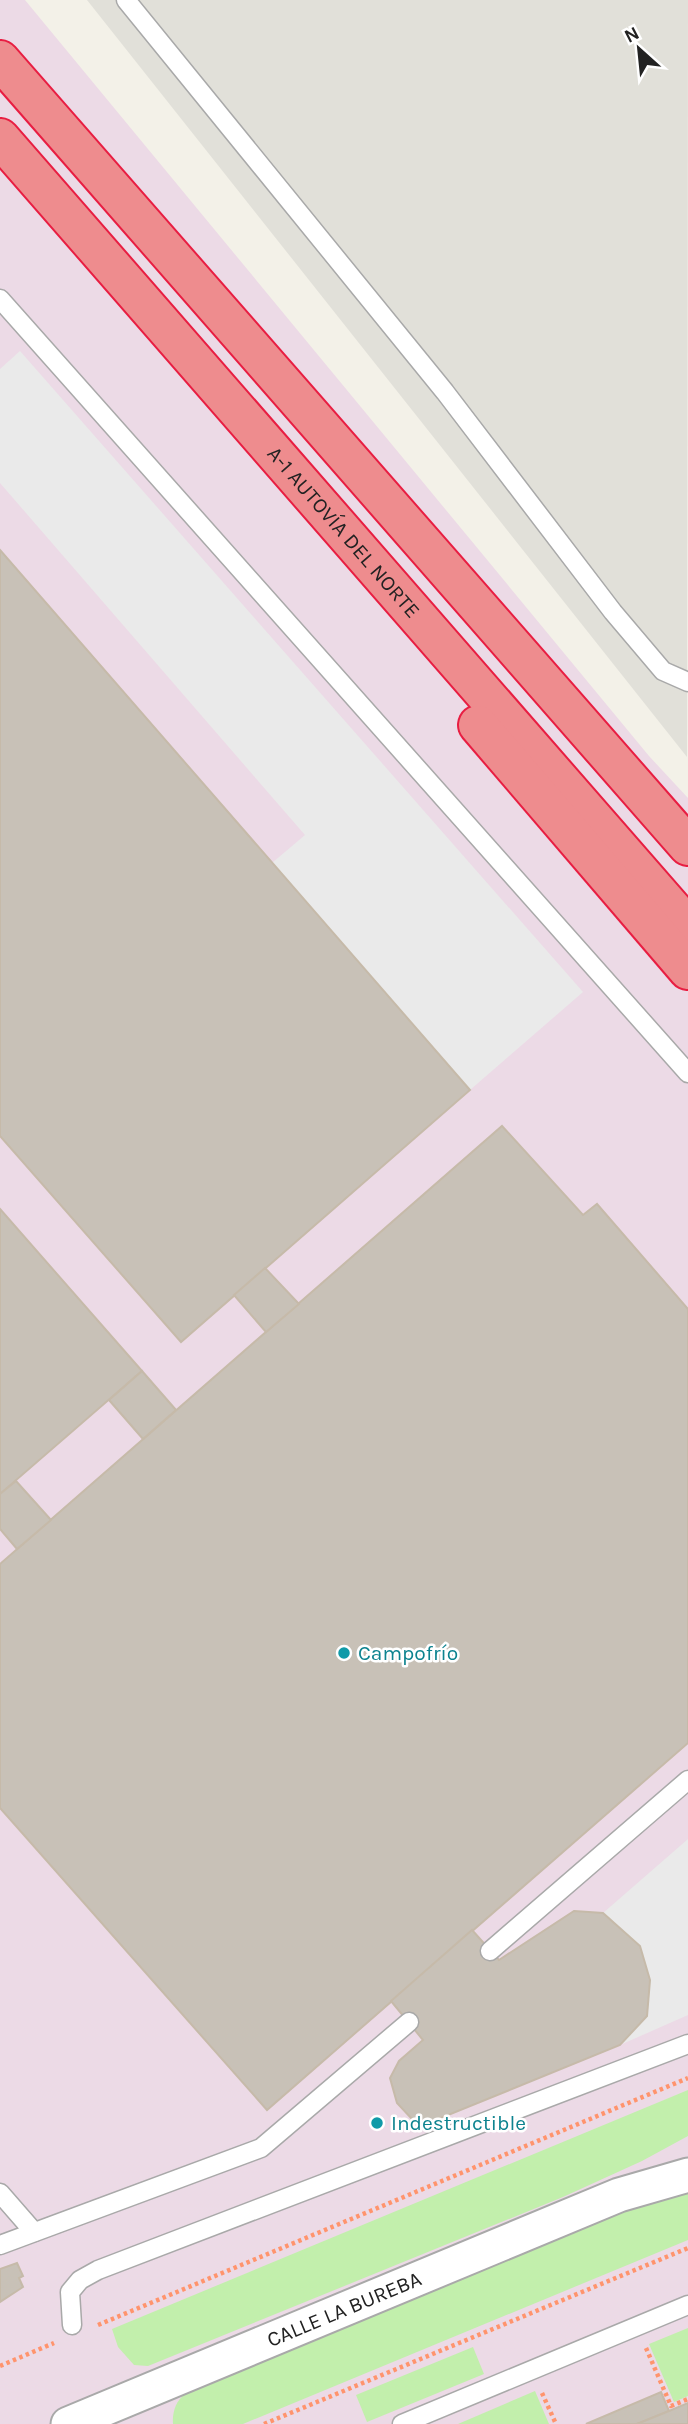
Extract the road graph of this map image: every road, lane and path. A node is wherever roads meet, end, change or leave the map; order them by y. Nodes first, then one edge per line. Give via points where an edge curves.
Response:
1 (126, 0) edge
2 (0, 60) edge
3 (0, 138) edge
4 (0, 299) edge
5 (318, 502) junction
6 (688, 682) edge
7 (688, 846) edge
8 (688, 927) edge
9 (688, 970) edge
10 (688, 1073) edge
11 (688, 1780) edge
12 (491, 1951) dead end
13 (409, 2022) dead end
14 (688, 2044) edge
15 (688, 2078) edge
16 (688, 2155) edge
17 (688, 2175) edge
18 (0, 2193) edge
19 (620, 2195) junction
20 (34, 2232) junction
21 (0, 2245) edge
22 (688, 2248) edge
23 (688, 2305) edge
24 (75, 2331) junction
25 (643, 2341) dead end
26 (0, 2366) edge
27 (539, 2384) dead end
28 (688, 2399) edge
29 (68, 2424) edge
30 (264, 2424) edge
31 (402, 2424) edge
32 (556, 2424) edge

1 - 6 lane via 411,349 613,611 663,671
2 - 7 highway
3 - 5 highway, A-1 AUTOVÍA DEL NORTE
4 - 10 lane
5 - 8 highway, A-1 AUTOVÍA DEL NORTE
5 - 9 highway via 392,624
11 - 12 lane
13 - 20 lane via 261,2148
14 - 24 lane via 98,2270 70,2292
15 - 24 path
16 - 19 street, CALLE LA BUREBA
17 - 19 street, CALLE LA BUREBA
18 - 20 lane
19 - 29 street, CALLE LA BUREBA
20 - 21 lane
22 - 30 path
23 - 31 lane
24 - 26 path
25 - 28 path via 671,2406
27 - 32 path

